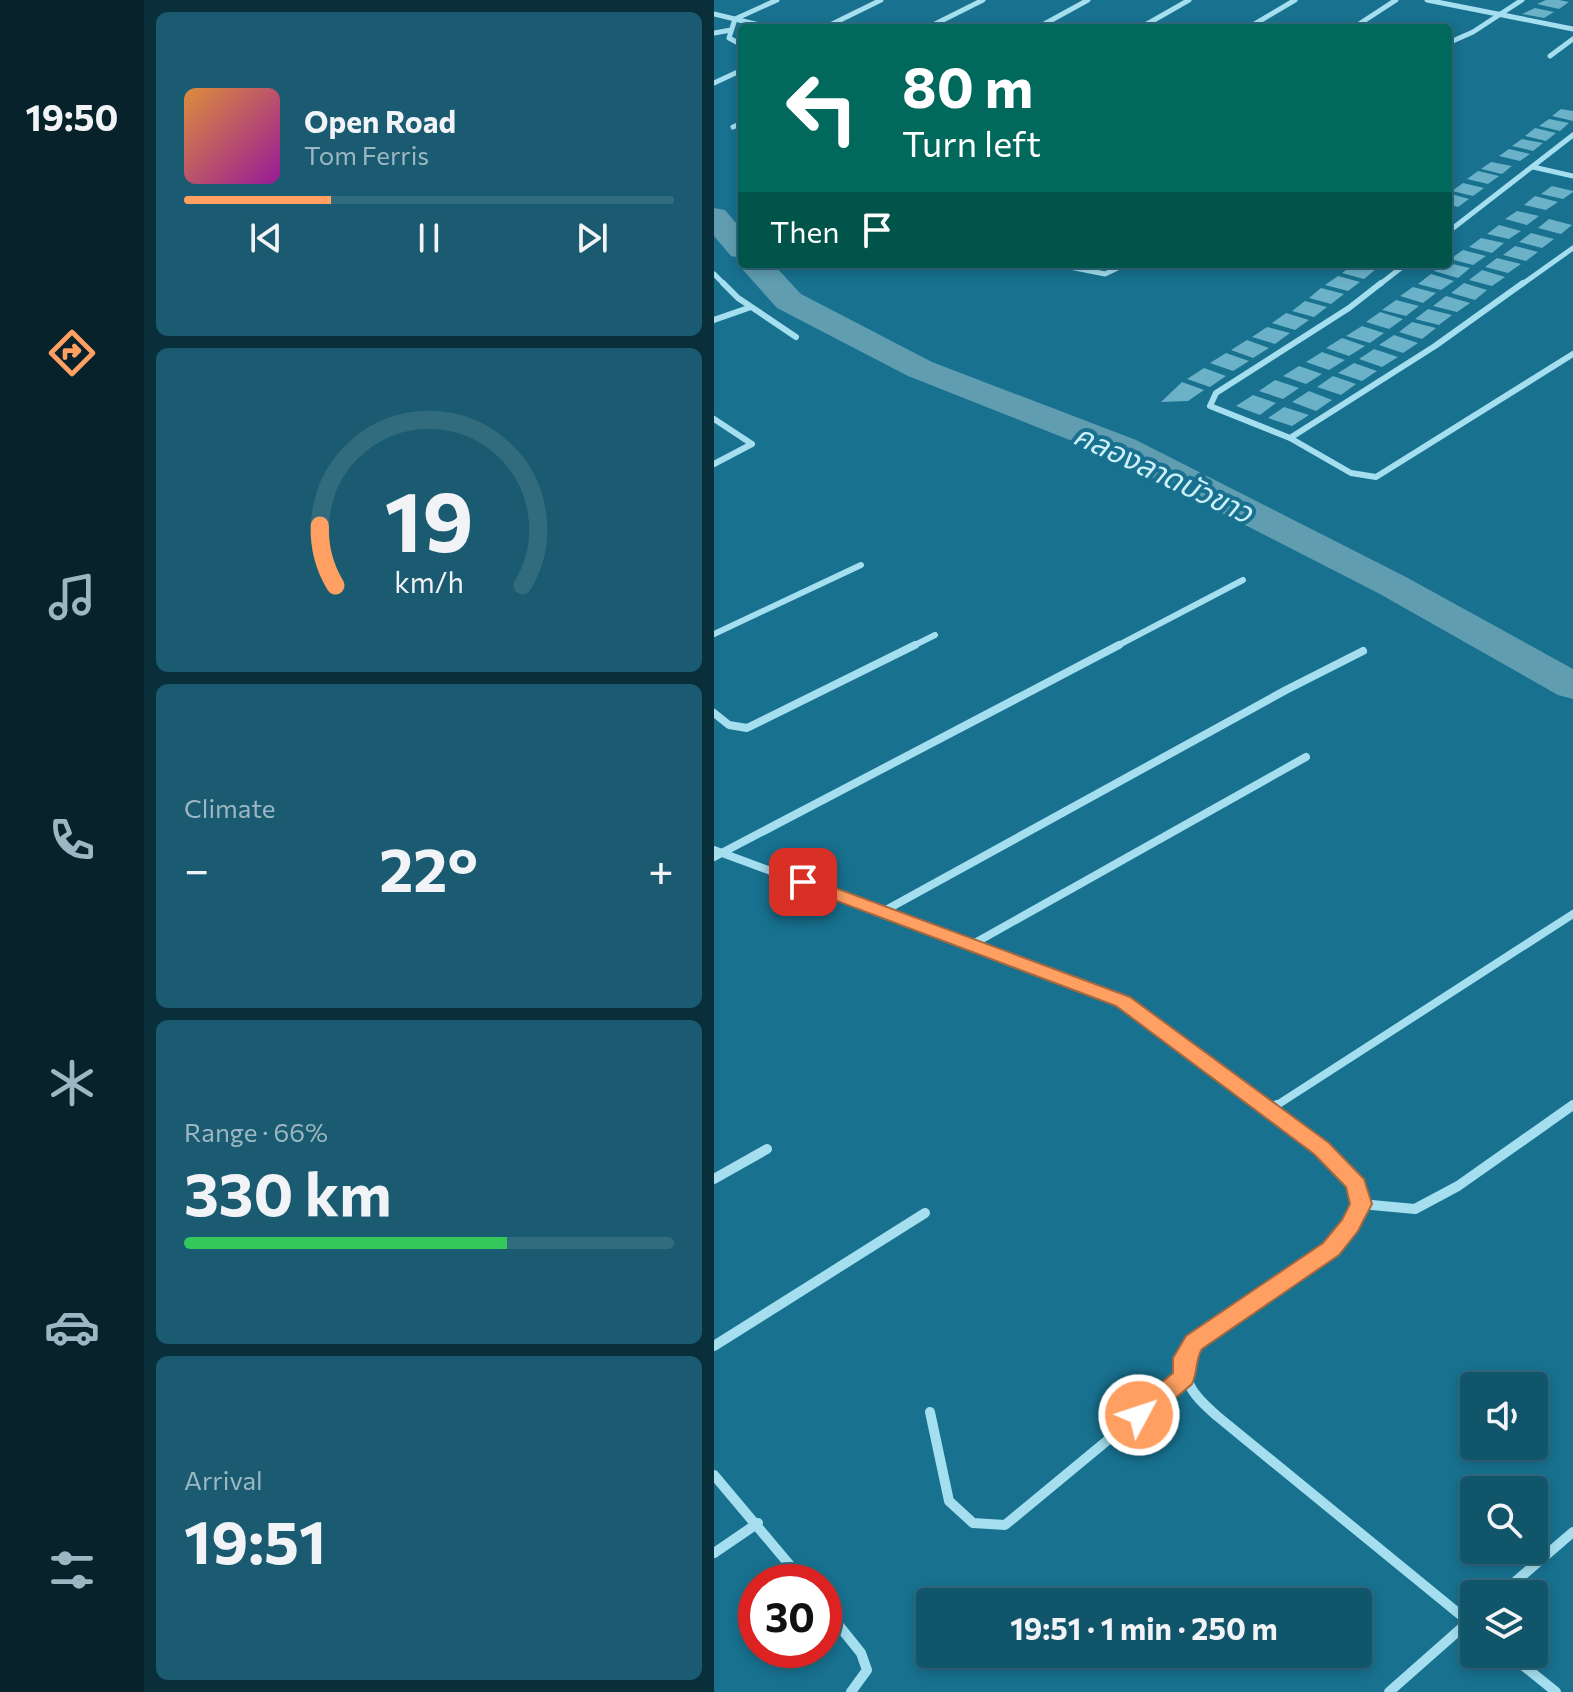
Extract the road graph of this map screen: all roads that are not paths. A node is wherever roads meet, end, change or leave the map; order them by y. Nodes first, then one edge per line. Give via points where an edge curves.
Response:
1 (777, 0) edge
2 (881, 0) edge
3 (983, 0) edge
4 (1088, 0) edge
5 (1189, 0) edge
6 (1295, 0) edge
7 (1396, 0) edge
8 (1427, 0) edge
9 (1522, 0) edge
10 (714, 14) edge
11 (1501, 15) junction
12 (735, 19) junction
13 (756, 24) edge
14 (832, 24) edge
15 (935, 24) edge
16 (1044, 24) edge
17 (1147, 24) edge
18 (1255, 24) edge
19 (1359, 24) edge
20 (1573, 29) edge
21 (731, 30) junction
22 (714, 33) edge
23 (1573, 39) edge
24 (1452, 41) edge
25 (738, 43) edge
26 (1550, 56) dead end
27 (738, 72) edge
28 (714, 83) edge
29 (738, 125) edge
30 (733, 127) dead end
31 (1573, 135) edge
32 (1533, 167) junction
33 (1573, 176) edge
34 (1452, 229) edge
35 (1573, 248) edge
36 (1075, 268) edge
37 (1118, 268) edge
38 (1401, 268) edge
39 (714, 274) edge
40 (751, 307) junction
41 (714, 320) edge
42 (796, 337) dead end
43 (1573, 354) edge
44 (714, 419) edge
45 (1290, 438) junction
46 (714, 464) edge
47 (861, 565) dead end
48 (1243, 580) dead end
49 (714, 634) edge
50 (935, 635) dead end
51 (1363, 651) dead end
52 (714, 713) edge
53 (1306, 757) dead end
54 (717, 853) edge
55 (884, 911) junction
56 (1573, 914) edge
57 (973, 944) junction
58 (1573, 1105) edge
59 (1270, 1110) junction
60 (767, 1149) dead end
61 (714, 1179) edge
62 (1361, 1204) junction
63 (925, 1213) dead end
64 (714, 1346) edge
65 (1184, 1377) junction
66 (930, 1412) dead end
67 (714, 1475) edge
68 (758, 1523) junction
69 (1573, 1532) edge
70 (714, 1553) edge
71 (790, 1564) edge
72 (1517, 1580) edge
73 (1460, 1612) edge
74 (842, 1629) edge
75 (1460, 1632) edge
76 (1526, 1668) edge
77 (851, 1692) edge
78 (1389, 1692) edge
79 (1556, 1692) edge

1 - 12 street
2 - 14 street
3 - 15 street
4 - 16 street
5 - 17 street
6 - 18 street
7 - 19 street
8 - 11 street
9 - 11 street
10 - 12 street
11 - 20 street
11 - 24 street
12 - 13 street
12 - 21 street
21 - 22 street
21 - 25 street via 729,38
23 - 26 street
27 - 28 street
29 - 30 street
31 - 32 street
32 - 33 street
32 - 34 street
35 - 45 street via 1435,346
36 - 37 street via 1105,274
38 - 45 street via 1211,399 1214,410
39 - 40 street
40 - 41 street
40 - 42 street
43 - 45 street via 1376,477 1351,473
44 - 46 street via 752,444
47 - 49 street
48 - 54 street
50 - 52 street via 747,728 724,724
51 - 55 street
53 - 57 street
54 - 55 street
55 - 57 street
56 - 59 street
57 - 59 street via 1123,1001
58 - 62 street via 1458,1186 1415,1209
59 - 62 street via 1321,1148 1356,1184
60 - 61 street
62 - 65 street via 1331,1249 1194,1342 1185,1358
63 - 64 street
65 - 66 street via 1005,1525 973,1523 949,1501
65 - 73 street via 1197,1399
67 - 68 street
68 - 70 street
68 - 71 street
69 - 72 street
74 - 77 street via 867,1670
75 - 78 street
76 - 79 street

